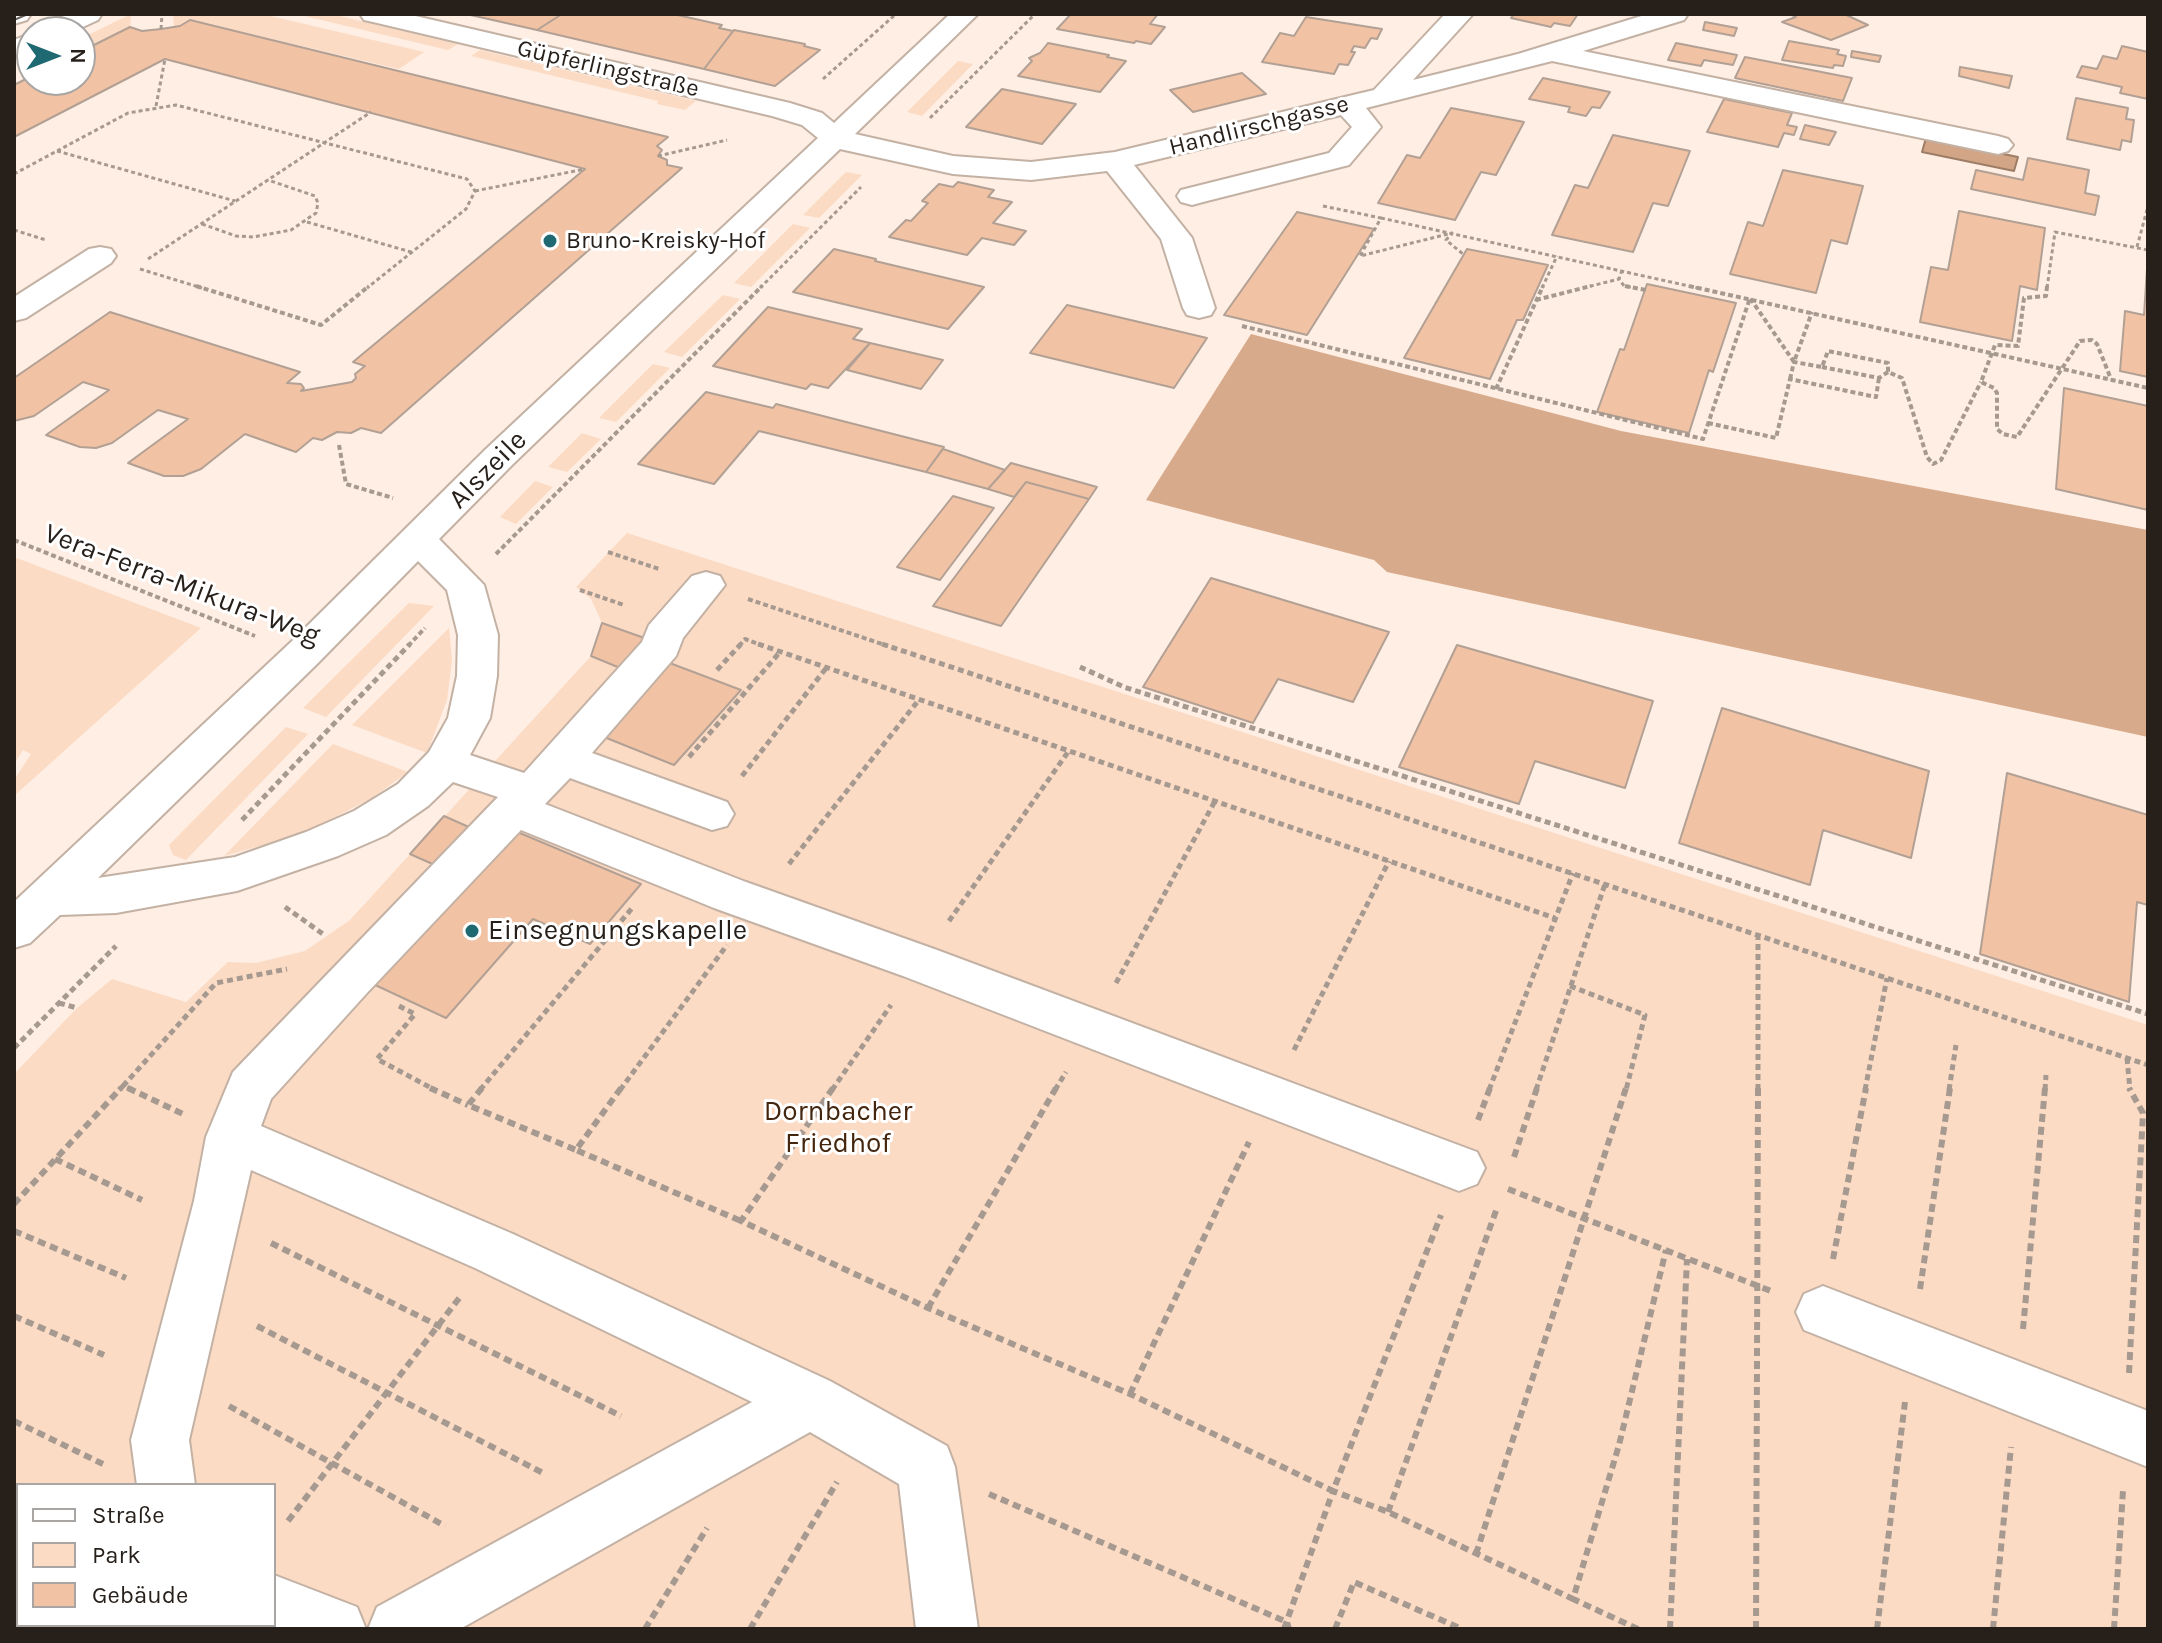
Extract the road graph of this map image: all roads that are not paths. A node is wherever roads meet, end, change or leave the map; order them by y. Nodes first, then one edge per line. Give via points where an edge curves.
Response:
1 (373, 14) edge
2 (965, 14) edge
3 (1460, 14) edge
4 (1675, 14) edge
5 (1549, 53) junction
6 (1385, 94) junction
7 (1347, 104) junction
8 (836, 139) junction
9 (1998, 145) dead end
10 (1115, 161) junction
11 (1192, 196) dead end
12 (100, 256) dead end
13 (1199, 308) road end
14 (14, 311) edge
15 (419, 541) junction
16 (706, 585) road end
17 (445, 763) junction
18 (535, 786) junction
19 (712, 814) road end
20 (48, 897) junction
21 (14, 930) edge
22 (231, 1137) junction
23 (1459, 1168) road end
24 (1823, 1312) road end
25 (810, 1401) junction
26 (2137, 1435) edge
27 (166, 1483) edge
28 (276, 1607) edge
29 (335, 1629) edge
30 (399, 1629) edge
31 (947, 1629) edge

1 - 8 street, Güpferlingstraße via 780,109 812,119
2 - 8 street, Alszeile
3 - 6 street
4 - 5 street, Handlirschgasse
5 - 6 street, Handlirschgasse
5 - 9 street
6 - 7 street, Handlirschgasse
7 - 10 street, Handlirschgasse
7 - 11 street via 1367,127 1339,159
8 - 10 street, Handlirschgasse via 1000,170 1069,169
8 - 15 street, Alszeile via 499,457
10 - 13 street via 1176,238
12 - 14 street
15 - 17 street via 465,585 478,635 469,718
15 - 20 street, Alszeile
16 - 18 street via 663,635 662,646
17 - 18 street
17 - 20 street via 413,795 370,823 237,874 116,895
18 - 19 street via 657,794
18 - 22 street via 350,961 251,1087
18 - 23 street via 665,869
20 - 21 street, Alszeile
22 - 25 street via 494,1251
22 - 27 street via 160,1440
24 - 26 street
25 - 30 street
25 - 31 street via 926,1467
28 - 29 street

